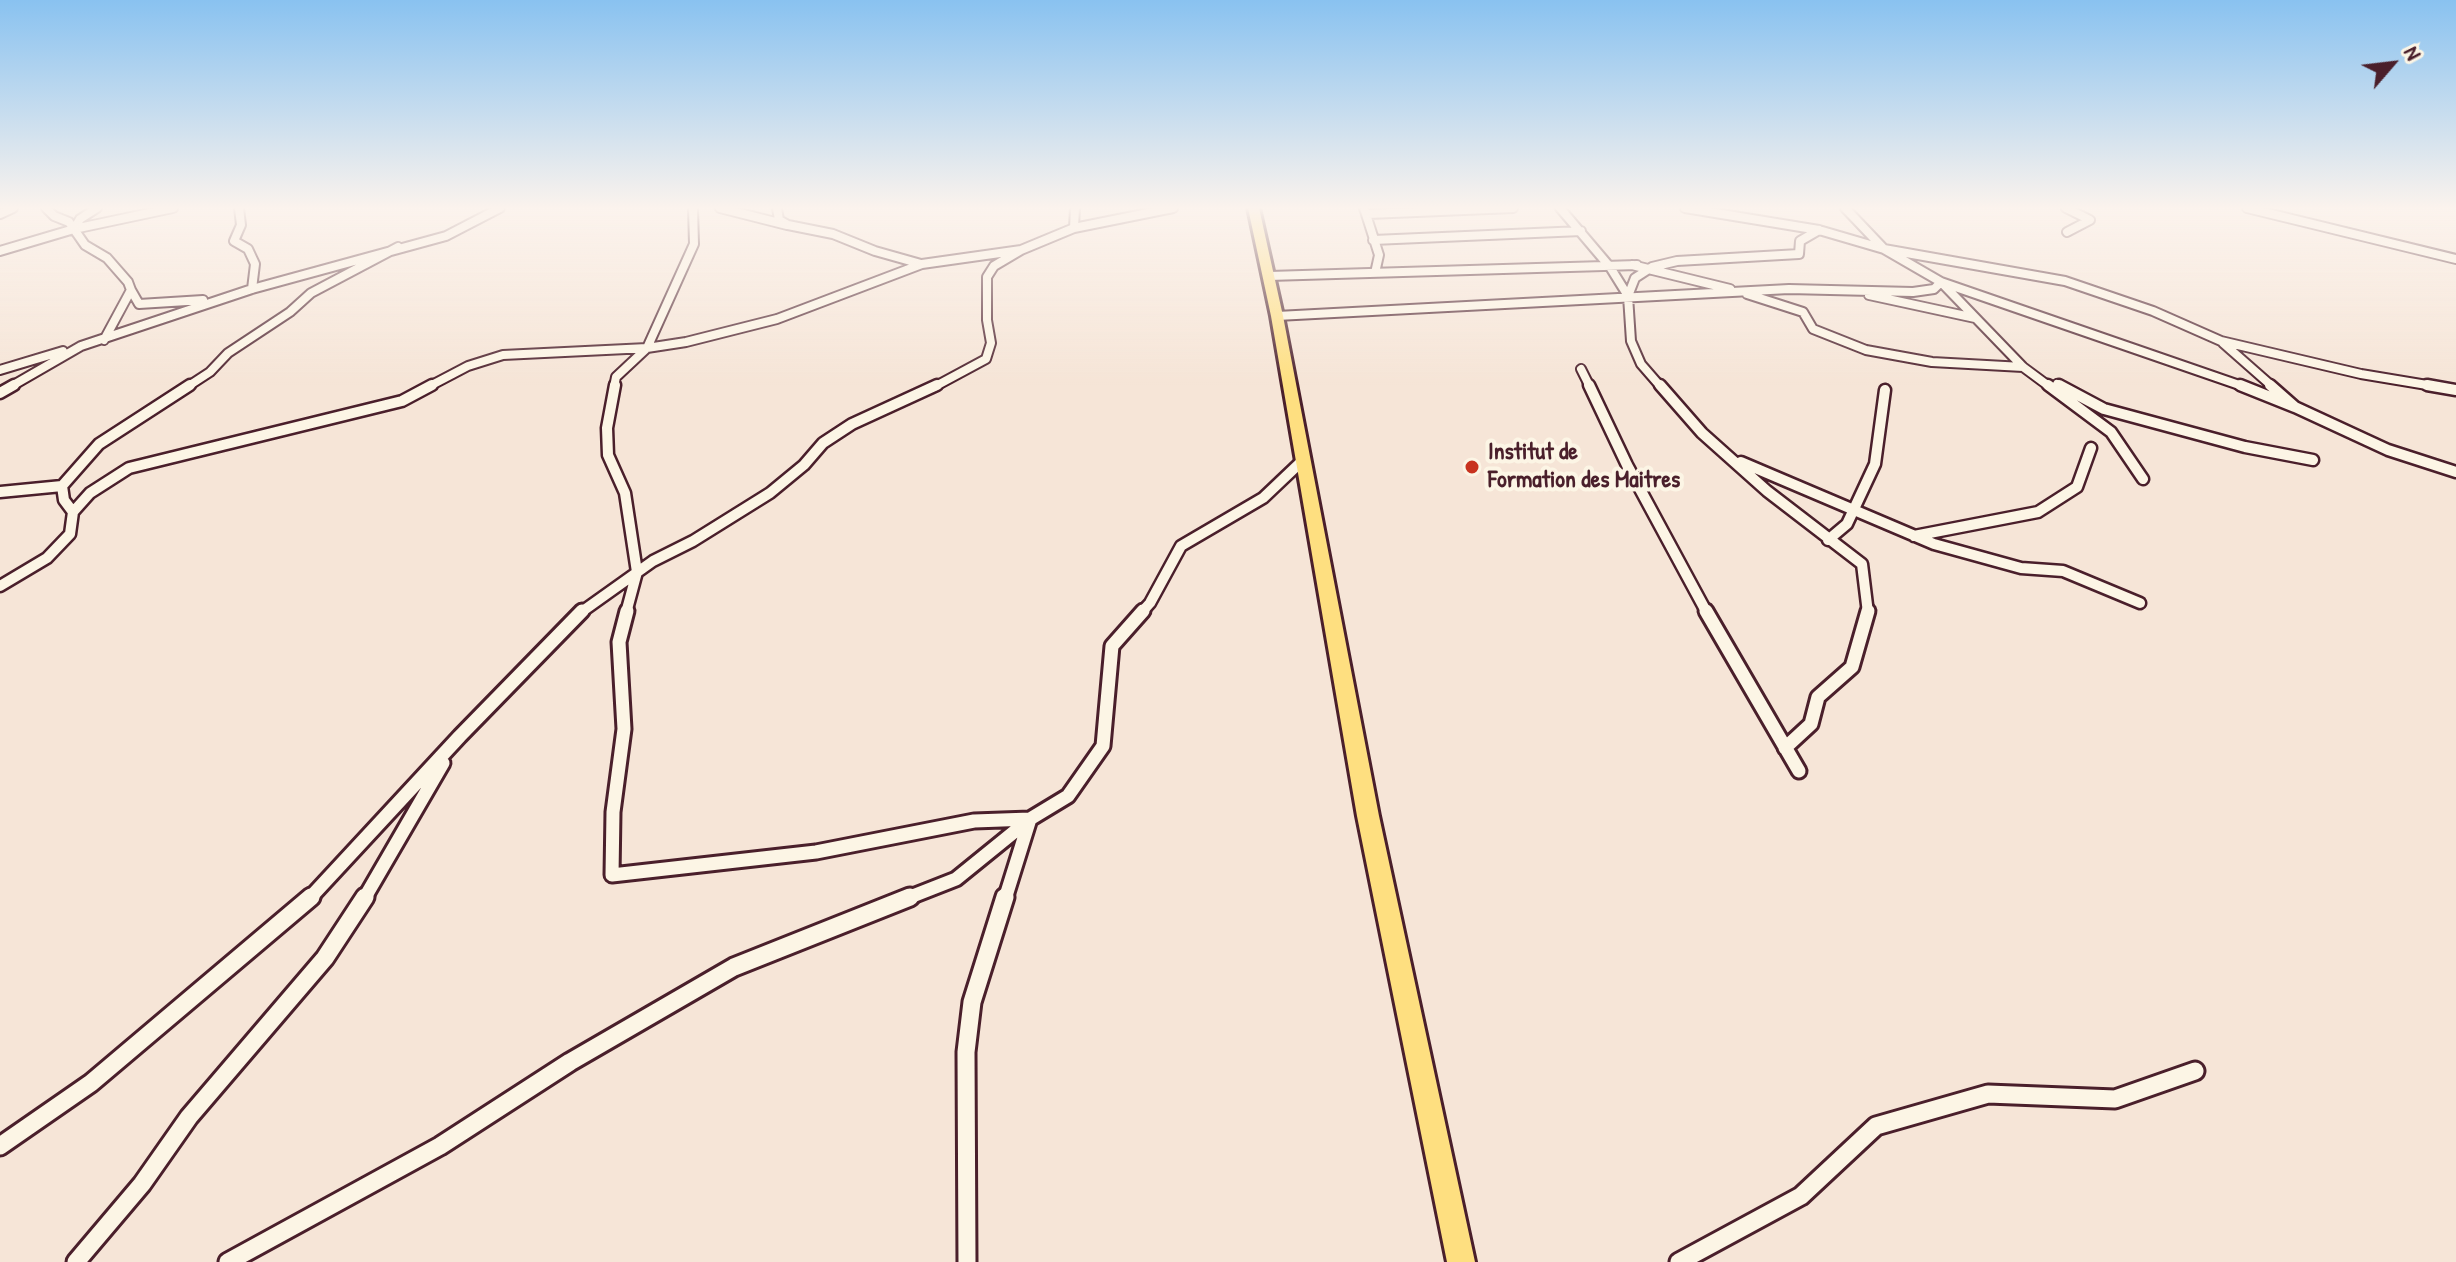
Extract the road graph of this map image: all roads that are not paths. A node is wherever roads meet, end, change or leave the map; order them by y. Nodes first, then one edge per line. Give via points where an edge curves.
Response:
1 (114, 267) edge
2 (255, 267) edge
3 (329, 267) edge
4 (360, 267) edge
5 (684, 267) edge
6 (914, 267) edge
7 (993, 267) edge
8 (1267, 267) edge
9 (1376, 267) edge
10 (1610, 267) joint
11 (1641, 267) edge
12 (1657, 267) edge
13 (1915, 267) edge
14 (1985, 267) edge
15 (1650, 269) junction
16 (1375, 273) junction
17 (1269, 276) junction
18 (1941, 282) junction
19 (252, 289) junction
20 (131, 290) junction
21 (1855, 291) junction
22 (1741, 292) junction
23 (1628, 296) junction
24 (219, 299) junction
25 (1277, 316) junction
26 (1975, 318) junction
27 (104, 340) junction
28 (2221, 341) junction
29 (81, 346) junction
30 (647, 348) junction
31 (2023, 367) junction
32 (1581, 369) dead end
33 (0, 370) edge
34 (1885, 390) dead end
35 (2456, 390) edge
36 (0, 393) edge
37 (2295, 407) junction
38 (2091, 448) dead end
39 (1727, 455) junction
40 (1303, 460) junction
41 (2313, 460) dead end
42 (2456, 472) edge
43 (2143, 479) dead end
44 (62, 486) junction
45 (0, 492) edge
46 (1853, 510) junction
47 (73, 512) junction
48 (1914, 536) junction
49 (1828, 540) junction
50 (637, 572) junction
51 (0, 586) edge
52 (2140, 603) dead end
53 (460, 736) junction
54 (1785, 748) junction
55 (1799, 771) dead end
56 (1030, 819) junction
57 (2195, 1071) dead end
58 (0, 1146) edge
59 (76, 1262) edge
60 (228, 1262) edge
61 (967, 1262) edge
62 (1461, 1262) edge
63 (1679, 1262) edge

1 - 20 street
2 - 19 street
3 - 19 street
4 - 44 street via 311,293 210,372 126,424 99,444
5 - 30 street
6 - 30 street via 777,319
7 - 50 street via 987,277 991,343 986,359 852,424 823,443 770,493
8 - 17 main road
9 - 16 street
10 - 16 street
10 - 23 street
11 - 15 street
12 - 15 street
13 - 18 street
14 - 28 street via 2065,281
15 - 22 street
15 - 23 street via 1635,278
16 - 17 street
17 - 25 main road
18 - 21 street via 1934,289 1913,292
18 - 26 street
18 - 37 street
19 - 24 street
20 - 24 street via 139,304
20 - 27 street
21 - 22 street
21 - 26 street
22 - 23 street
22 - 31 street via 1803,312 1813,329 1866,350 1932,362
23 - 25 street
23 - 39 street via 1631,341 1641,364
24 - 27 street
25 - 40 main road
26 - 31 street
27 - 29 street
28 - 35 street
28 - 37 street
29 - 33 street
29 - 36 street
30 - 47 street via 503,355 468,366 402,401 129,468 90,493
30 - 50 street via 616,377 607,428 608,455 625,493
31 - 41 street via 2104,409
31 - 43 street via 2111,432
32 - 54 street via 1627,465
34 - 46 street via 1875,464
37 - 42 street via 2388,450
38 - 48 street via 2077,487 2038,512
39 - 46 street
39 - 49 street
40 - 56 street via 1263,498 1181,546 1150,603 1112,646 1103,746 1068,796
40 - 62 main road via 1368,816
44 - 45 street
44 - 47 street
46 - 48 street
46 - 49 street via 1847,524
47 - 51 street via 70,534 47,558
48 - 52 street via 2021,568 2063,571
49 - 54 street via 1862,564 1869,609 1852,667 1818,697 1811,724
50 - 53 street via 588,605
50 - 56 street via 619,642 624,729 613,812 612,875 816,852 974,821
53 - 58 street via 314,895 91,1083
53 - 59 street via 325,958 189,1117 142,1184
54 - 55 street
56 - 60 street via 956,879 734,967 570,1062 440,1146
56 - 61 street via 972,1002 966,1052
57 - 63 street via 2115,1099 1988,1094 1876,1126 1801,1196

